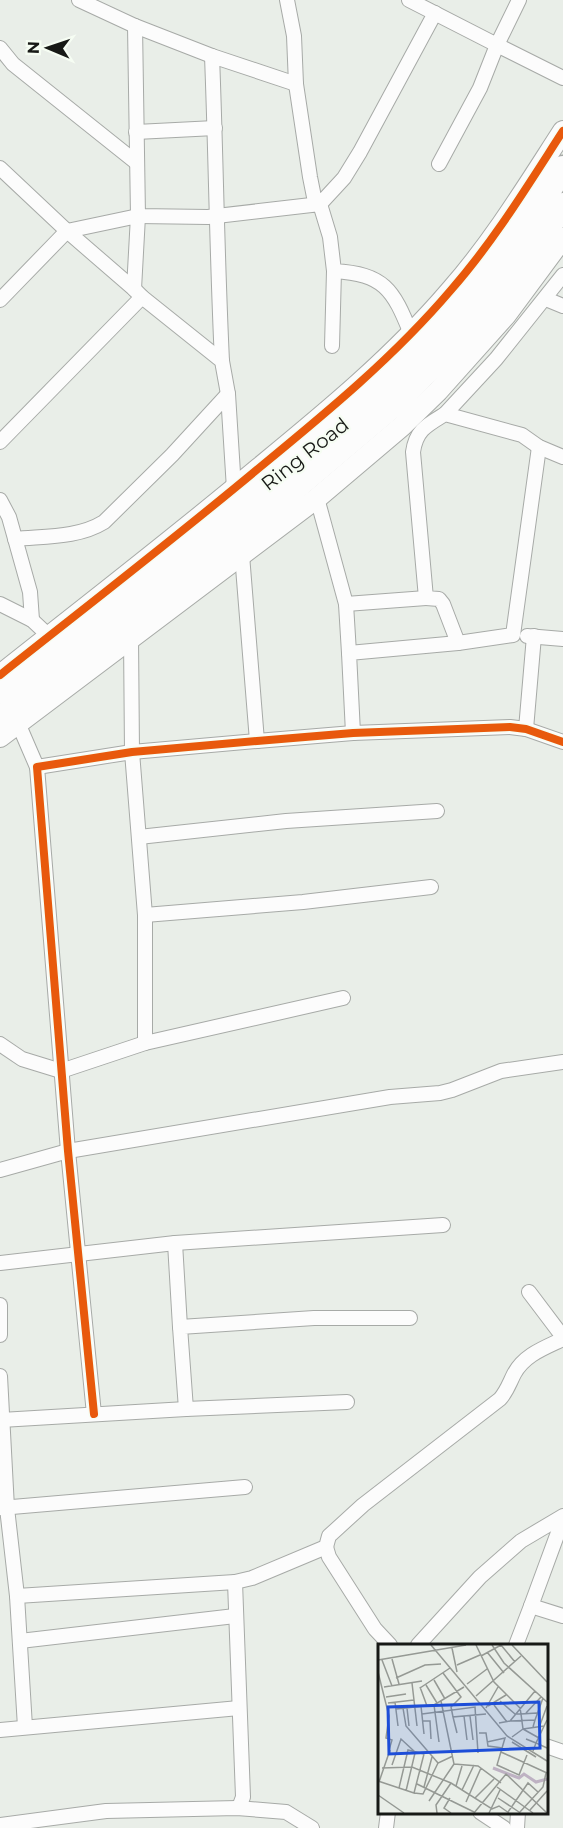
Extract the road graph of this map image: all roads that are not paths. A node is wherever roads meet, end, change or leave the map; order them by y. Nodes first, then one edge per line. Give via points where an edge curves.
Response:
1 (79, 0) edge
2 (288, 0) edge
3 (409, 0) edge
4 (519, 0) edge
5 (435, 13) junction
6 (135, 26) junction
7 (497, 45) junction
8 (0, 48) edge
9 (212, 56) junction
10 (563, 78) edge
11 (296, 84) junction
12 (215, 128) junction
13 (563, 131) edge
14 (136, 132) junction
15 (137, 163) junction
16 (439, 164) dead end
17 (0, 168) edge
18 (563, 168) edge
19 (320, 204) junction
20 (563, 205) edge
21 (138, 216) junction
22 (218, 216) junction
23 (67, 231) junction
24 (563, 238) edge
25 (333, 270) junction
26 (563, 275) edge
27 (138, 293) junction
28 (546, 299) junction
29 (0, 300) edge
30 (563, 306) edge
31 (411, 334) junction
32 (332, 346) dead end
33 (222, 361) junction
34 (228, 394) junction
35 (445, 414) junction
36 (0, 442) edge
37 (539, 447) junction
38 (563, 457) edge
39 (234, 489) junction
40 (317, 498) junction
41 (0, 500) edge
42 (15, 539) junction
43 (242, 555) junction
44 (426, 598) junction
45 (0, 604) edge
46 (346, 604) junction
47 (32, 620) junction
48 (513, 635) junction
49 (49, 636) junction
50 (534, 636) junction
51 (131, 638) junction
52 (563, 639) edge
53 (458, 643) junction
54 (349, 653) junction
55 (0, 675) edge
56 (0, 692) edge
57 (9, 721) edge
58 (526, 729) junction
59 (352, 733) junction
60 (0, 737) edge
61 (257, 741) junction
62 (563, 742) edge
63 (132, 752) junction
64 (37, 767) junction
65 (437, 811) dead end
66 (139, 837) junction
67 (431, 887) dead end
68 (145, 915) junction
69 (343, 998) dead end
70 (145, 1043) junction
71 (0, 1044) edge
72 (563, 1062) edge
73 (61, 1071) junction
74 (68, 1151) junction
75 (0, 1170) edge
76 (443, 1225) dead end
77 (175, 1243) junction
78 (80, 1253) junction
79 (0, 1263) edge
80 (529, 1292) dead end
81 (0, 1305) edge
82 (410, 1318) dead end
83 (180, 1327) junction
84 (0, 1335) edge
85 (563, 1338) edge
86 (0, 1376) edge
87 (347, 1402) dead end
88 (186, 1409) junction
89 (94, 1414) junction
90 (1, 1420) edge
91 (245, 1487) dead end
92 (4, 1508) edge
93 (563, 1517) edge
94 (326, 1547) junction
95 (235, 1582) junction
96 (17, 1596) junction
97 (531, 1605) junction
98 (235, 1616) junction
99 (563, 1616) edge
100 (20, 1641) junction
101 (389, 1644) edge
102 (419, 1644) edge
103 (516, 1644) edge
104 (238, 1708) junction
105 (25, 1727) junction
106 (0, 1730) edge
107 (548, 1747) edge
108 (563, 1752) edge
109 (237, 1808) junction
110 (388, 1813) edge
111 (481, 1813) edge
112 (518, 1813) edge
113 (0, 1825) edge
114 (498, 1826) edge
115 (312, 1828) edge
116 (386, 1828) edge
117 (517, 1828) edge

1 - 6 street
2 - 11 street
3 - 5 street
4 - 7 street
5 - 7 street
5 - 19 street via 360,152 344,178
6 - 9 street
6 - 14 street
7 - 10 street
7 - 16 street via 480,88
8 - 15 street via 13,63
9 - 11 street
9 - 12 street
11 - 19 street via 309,177
12 - 14 street
12 - 22 street
13 - 31 street via 491,240
14 - 15 street
15 - 21 street
17 - 23 street
18 - 56 highway, Ring Road via 525,228 442,331 356,414
19 - 22 street
19 - 25 street via 330,237
20 - 57 highway, Ring Road via 539,242 460,337 398,401
21 - 22 street
21 - 23 street
21 - 27 street
22 - 33 street
23 - 27 street
23 - 29 street
24 - 40 street via 506,315 438,391
25 - 31 street via 374,278 390,290
25 - 32 street
26 - 28 street
27 - 33 street
27 - 36 street
28 - 30 street
28 - 35 street
31 - 39 street via 322,417
33 - 34 street
34 - 39 street
34 - 42 street via 104,522 79,533
35 - 37 street via 522,435
35 - 44 street via 424,427 415,438 413,452
37 - 38 street
37 - 48 street
39 - 49 street
40 - 43 street
40 - 46 street
41 - 42 street
42 - 47 street via 30,592
43 - 51 street
43 - 61 street
44 - 46 street
44 - 53 street via 439,599 443,604
45 - 47 street
46 - 54 street
47 - 49 street
48 - 50 street
48 - 53 street
49 - 55 street
50 - 52 street
50 - 58 street
51 - 57 street
51 - 63 street
53 - 54 street
54 - 59 street
57 - 60 street
57 - 64 street
58 - 59 street
58 - 62 street
59 - 61 street
61 - 63 street
63 - 64 street
63 - 66 street
64 - 73 street
65 - 66 street via 286,821
66 - 68 street
67 - 68 street
68 - 70 street
69 - 70 street
70 - 73 street
71 - 73 street via 22,1059
72 - 74 street via 517,1067 440,1093 378,1099
73 - 74 street
74 - 75 street
74 - 78 street
76 - 77 street
77 - 78 street
77 - 83 street
78 - 79 street
78 - 89 street
80 - 85 street
81 - 84 street
82 - 83 street via 314,1318
83 - 88 street
85 - 94 street via 532,1353 500,1399 363,1505 329,1536
86 - 90 street
87 - 88 street
88 - 89 street
89 - 90 street
90 - 92 street
91 - 92 street
92 - 96 street
93 - 97 street
93 - 102 street via 521,1541 480,1577
94 - 95 street
94 - 101 street via 375,1629
95 - 96 street
95 - 98 street
96 - 100 street
97 - 99 street
97 - 103 street
98 - 100 street
98 - 104 street
100 - 105 street
104 - 105 street
104 - 109 street via 243,1797
105 - 106 street
107 - 108 street
109 - 113 street via 106,1811
109 - 115 street via 286,1812
110 - 116 street
111 - 114 street
112 - 117 street

